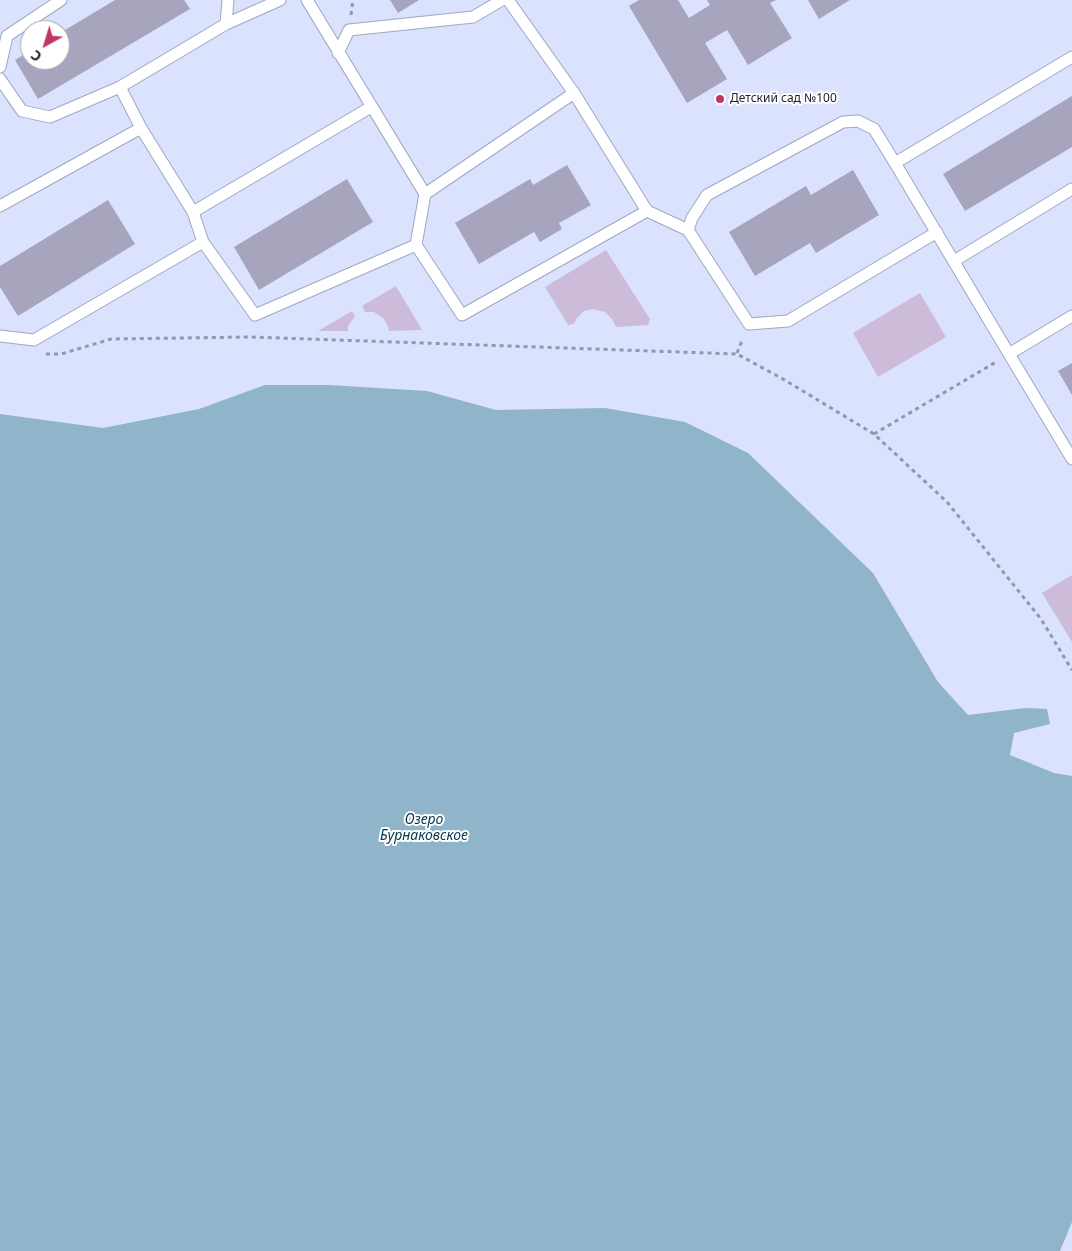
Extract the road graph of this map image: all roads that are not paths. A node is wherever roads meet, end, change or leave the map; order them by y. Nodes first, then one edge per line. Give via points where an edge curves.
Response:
1 (61, 0) edge
2 (228, 0) edge
3 (280, 0) edge
4 (307, 0) edge
5 (502, 0) edge
6 (508, 0) edge
7 (226, 24) junction
8 (338, 53) junction
9 (1072, 57) edge
10 (0, 67) edge
11 (0, 79) edge
12 (120, 87) junction
13 (574, 93) junction
14 (371, 107) junction
15 (141, 128) junction
16 (896, 163) junction
17 (1072, 189) edge
18 (424, 194) junction
19 (0, 206) edge
20 (647, 211) junction
21 (193, 212) junction
22 (688, 230) junction
23 (936, 232) junction
24 (203, 242) junction
25 (416, 245) junction
26 (954, 261) junction
27 (1072, 316) edge
28 (0, 336) edge
29 (1009, 354) junction
30 (1072, 458) edge

1 - 10 lane via 7,36
2 - 7 lane
3 - 7 lane
4 - 8 lane
5 - 8 lane via 473,17 349,30
6 - 13 lane
7 - 12 lane
8 - 14 lane
9 - 16 lane
11 - 12 lane via 22,112 50,117
12 - 15 lane
13 - 18 lane
13 - 20 lane
14 - 18 lane
14 - 21 lane
15 - 19 lane
15 - 21 lane
16 - 22 lane via 874,129 858,122 843,122 708,195
16 - 23 lane
17 - 26 lane
18 - 25 lane
20 - 22 lane
20 - 25 lane via 462,315
21 - 24 lane
22 - 23 lane via 749,324 788,321
23 - 26 lane
24 - 25 lane via 254,315
24 - 28 lane via 34,340
26 - 29 lane
27 - 29 lane
29 - 30 lane

